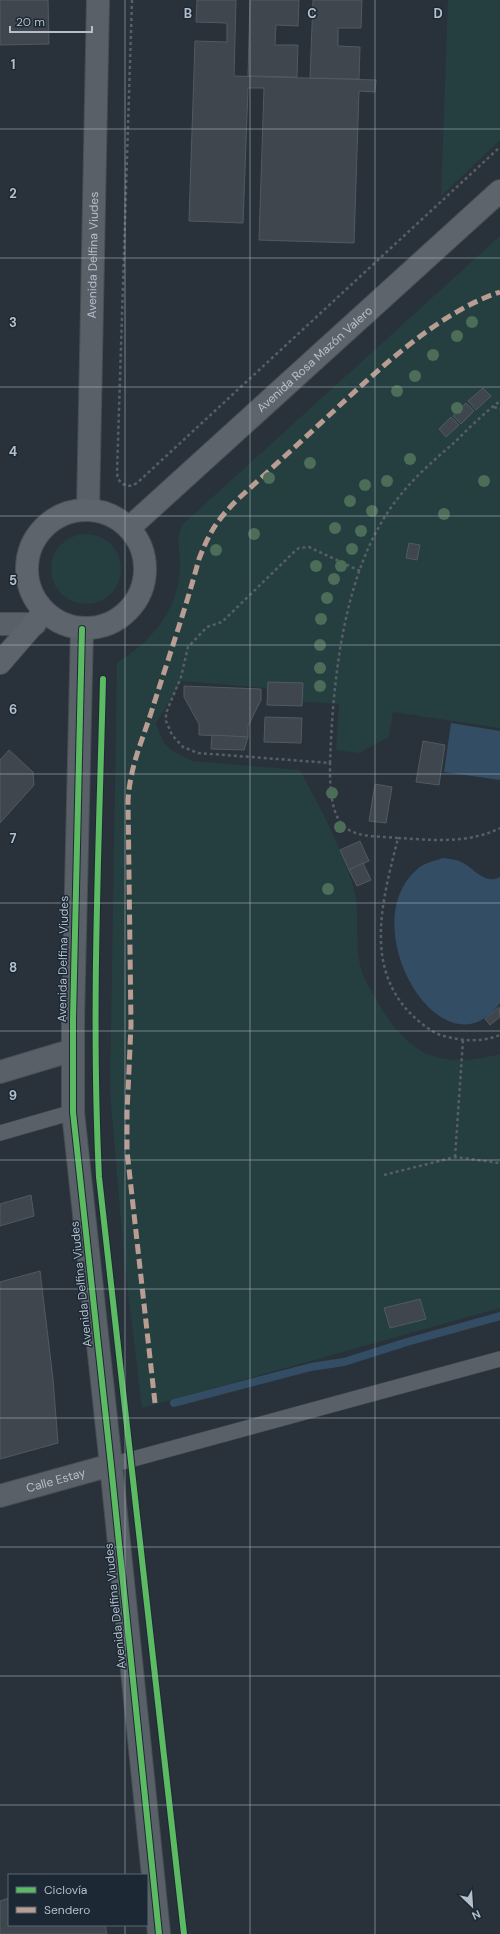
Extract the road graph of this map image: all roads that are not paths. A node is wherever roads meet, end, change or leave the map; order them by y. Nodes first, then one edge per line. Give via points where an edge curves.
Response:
1 (98, 0) edge
2 (500, 191) edge
3 (88, 510) junction
4 (129, 528) junction
5 (39, 618) junction
6 (0, 624) edge
7 (82, 629) junction
8 (0, 663) edge
9 (73, 1050) junction
10 (0, 1072) edge
11 (73, 1112) junction
12 (0, 1133) edge
13 (500, 1359) edge
14 (111, 1465) junction
15 (0, 1496) edge
16 (159, 1934) edge

1 - 3 street, Avenida Delfina Viudes
2 - 4 main road, Avenida Rosa Mazón Valero
3 - 4 main road via 104,512 118,518
3 - 5 main road via 68,512 50,522 36,537 28,556 27,576
4 - 7 main road via 143,551 146,564 144,585 135,603 121,618 102,627
5 - 6 street
5 - 7 main road
5 - 8 main road
7 - 9 street, Avenida Delfina Viudes
9 - 10 street
9 - 11 street, Avenida Delfina Viudes
11 - 12 lane
11 - 14 street, Avenida Delfina Viudes
13 - 14 lane
14 - 15 street, Calle Estay
14 - 16 street, Avenida Delfina Viudes

